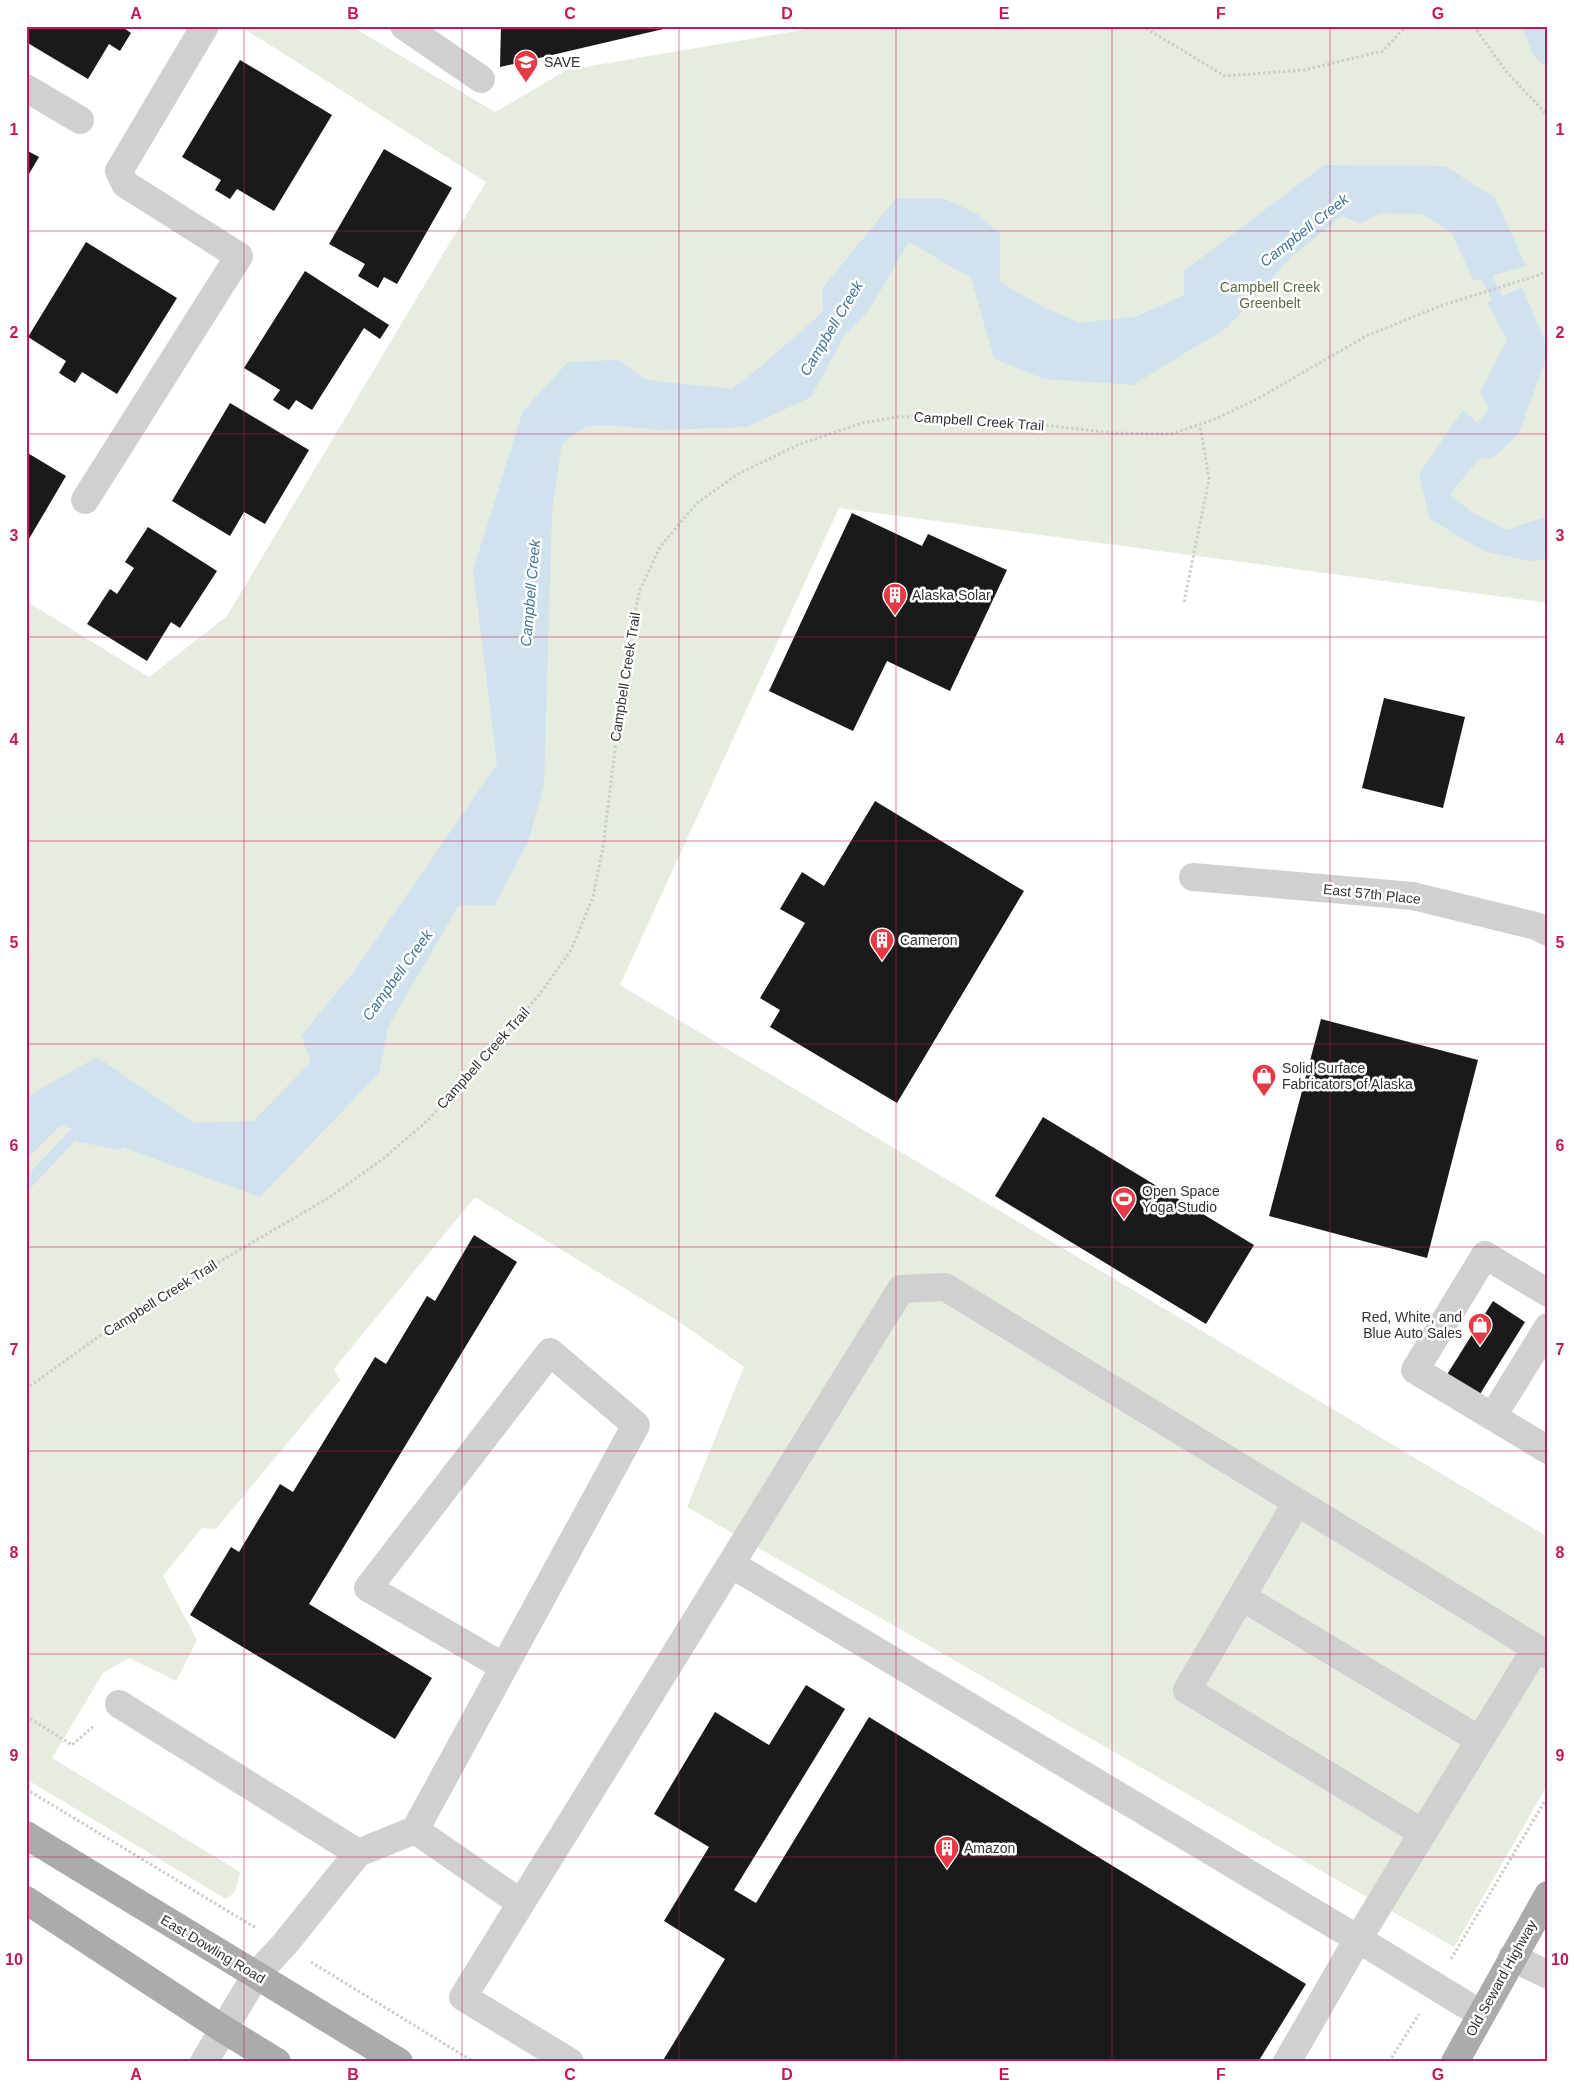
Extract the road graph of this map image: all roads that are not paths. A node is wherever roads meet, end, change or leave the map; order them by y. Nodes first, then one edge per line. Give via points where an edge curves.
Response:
1 (205, 26) edge
2 (404, 26) edge
3 (481, 79) dead end
4 (26, 88) edge
5 (80, 120) dead end
6 (85, 500) dead end
7 (1192, 877) dead end
8 (1548, 932) edge
9 (1548, 1293) edge
10 (1548, 1327) edge
11 (1492, 1416) junction
12 (1548, 1450) edge
13 (1297, 1502) junction
14 (731, 1564) junction
15 (1242, 1597) junction
16 (1542, 1652) edge
17 (504, 1667) junction
18 (120, 1704) road end
19 (1480, 1740) junction
20 (415, 1830) junction
21 (1423, 1833) junction
22 (26, 1836) edge
23 (358, 1853) junction
24 (1548, 1895) edge
25 (26, 1900) edge
26 (521, 1903) junction
27 (1358, 1939) junction
28 (1512, 1957) junction
29 (256, 1975) junction
30 (1548, 1975) edge
31 (1481, 2014) junction
32 (223, 2029) junction
33 (204, 2062) edge
34 (277, 2062) edge
35 (399, 2062) edge
36 (570, 2062) edge
37 (1287, 2062) edge
38 (1455, 2062) edge

1 - 6 street via 118,171 125,184 238,256
2 - 3 street
4 - 5 street
7 - 8 street, East 57th Place via 1413,896 1536,926
9 - 11 street via 1486,1255 1415,1370
10 - 11 street
11 - 12 street
13 - 14 street via 945,1287 901,1289
13 - 15 street
13 - 16 street
14 - 26 street
14 - 27 street
15 - 19 street
15 - 21 street via 1186,1690
16 - 19 street
17 - 17 street via 368,1588 550,1352 636,1425
17 - 20 street
18 - 23 street
19 - 21 street
20 - 23 street
20 - 26 street
21 - 27 street
22 - 29 main road, East Dowling Road
23 - 29 street
24 - 28 main road, Old Seward Highway
25 - 32 main road
26 - 36 street via 463,1997
27 - 31 street
27 - 37 street
28 - 30 street
28 - 31 main road, Old Seward Highway
29 - 32 street
29 - 35 main road, East Dowling Road
31 - 38 main road, Old Seward Highway
32 - 33 street
32 - 34 main road

